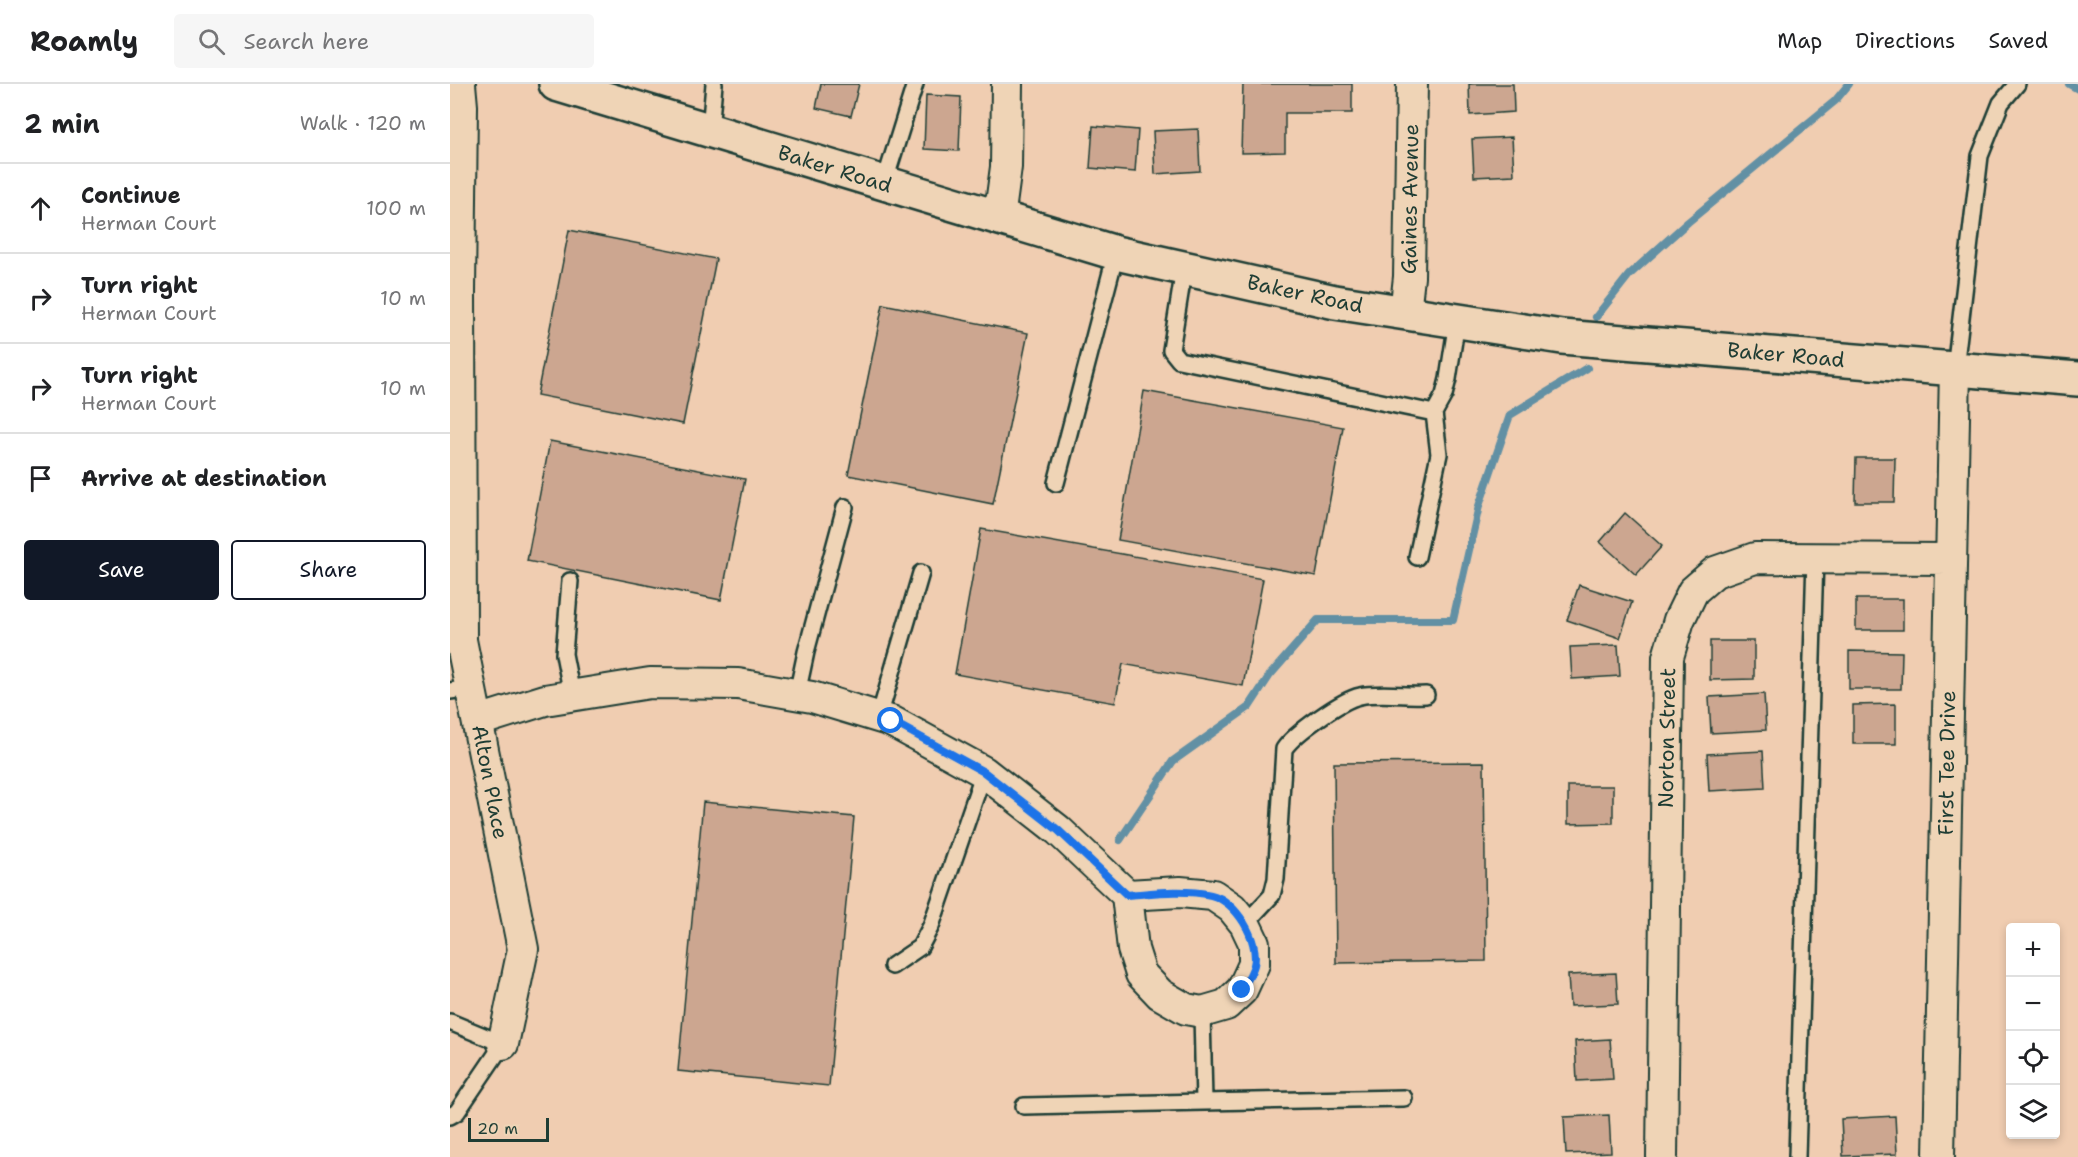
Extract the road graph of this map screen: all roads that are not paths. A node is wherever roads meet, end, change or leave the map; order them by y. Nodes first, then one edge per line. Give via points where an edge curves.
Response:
1 (460, 84) edge
2 (556, 84) edge
3 (714, 84) edge
4 (915, 84) edge
5 (1007, 84) edge
6 (1412, 84) edge
7 (2017, 84) edge
8 (710, 131) junction
9 (884, 184) junction
10 (999, 219) junction
11 (1116, 253) junction
12 (1184, 268) junction
13 (455, 291) edge
14 (1405, 313) junction
15 (1457, 321) junction
16 (1955, 369) junction
17 (2078, 379) edge
18 (456, 407) edge
19 (1434, 413) junction
20 (1056, 483) dead end
21 (845, 507) dead end
22 (1418, 556) dead end
23 (1815, 558) junction
24 (1950, 559) junction
25 (921, 573) dead end
26 (570, 581) dead end
27 (460, 690) edge
28 (797, 694) junction
29 (572, 695) junction
30 (1426, 695) dead end
31 (879, 717) junction
32 (478, 721) junction
33 (984, 772) junction
34 (1127, 895) junction
35 (1245, 924) junction
36 (892, 966) dead end
37 (1202, 1012) junction
38 (450, 1022) edge
39 (503, 1044) junction
40 (1404, 1098) dead end
41 (1204, 1102) junction
42 (1024, 1106) dead end
43 (450, 1116) edge
44 (1662, 1157) edge
45 (1797, 1157) edge
46 (1940, 1157) edge

1 - 13 street, Alton Place
2 - 8 street, Baker Road
3 - 8 lane
4 - 9 lane
5 - 10 street via 1006,167
6 - 14 street, Gaines Avenue
7 - 16 lane via 2001,102 1980,156
8 - 9 street, Baker Road
9 - 10 street, Baker Road
10 - 11 street, Baker Road
11 - 12 street, Baker Road
11 - 20 lane
12 - 14 street, Baker Road via 1335,302
12 - 19 lane via 1171,350 1179,360
13 - 18 street, Alton Place
14 - 15 street, Baker Road
15 - 16 street, Baker Road via 1562,337
15 - 19 lane via 1446,387
16 - 17 street, Baker Road
16 - 24 street, First Tee Drive
18 - 27 street, Alton Place
19 - 22 lane via 1439,454
21 - 28 lane
23 - 24 street, Norton Street
23 - 44 street, Norton Street via 1755,558 1715,572 1693,591 1668,657
23 - 45 lane
24 - 46 street, First Tee Drive
25 - 31 lane
26 - 29 lane via 564,654
27 - 32 street, Alton Place
28 - 29 street via 738,684 650,683
28 - 31 street
29 - 32 street
30 - 35 lane via 1361,696 1291,739 1284,749 1276,879 1272,895
31 - 33 street
32 - 39 street, Alton Place via 523,949
33 - 34 street via 1058,830
33 - 36 lane via 931,926 920,946
34 - 35 street via 1213,895 1232,908
34 - 37 street via 1133,949 1141,974 1160,994 1186,1009
35 - 37 street via 1254,943 1254,964 1242,990 1226,1005
37 - 41 lane
38 - 39 lane
39 - 43 lane via 457,1112
40 - 41 lane
41 - 42 lane

